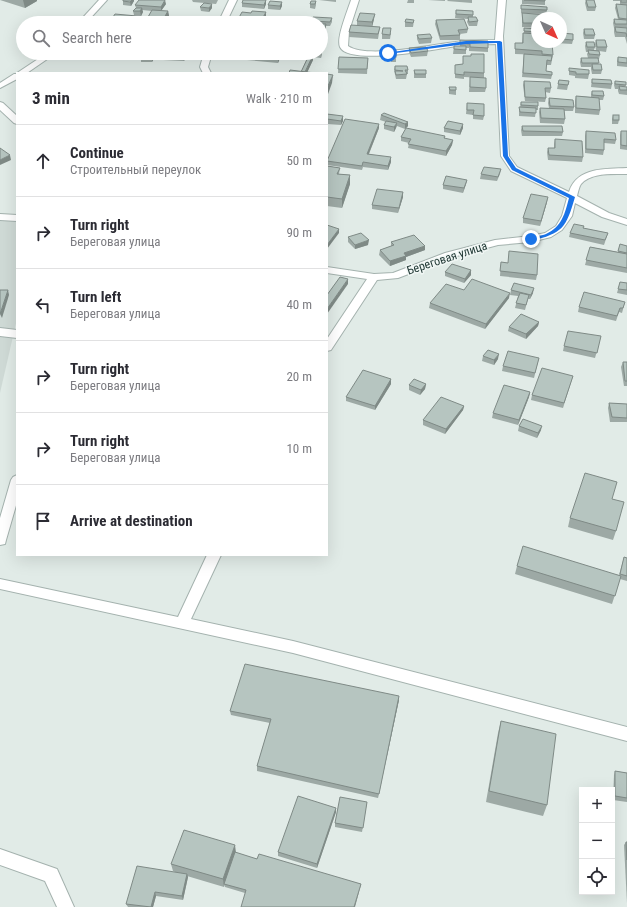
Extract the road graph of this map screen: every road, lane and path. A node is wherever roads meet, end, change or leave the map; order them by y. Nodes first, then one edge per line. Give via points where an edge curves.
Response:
1 (103, 0) edge
2 (233, 0) edge
3 (355, 0) edge
4 (502, 0) edge
5 (88, 16) edge
6 (225, 16) edge
7 (500, 42) junction
8 (41, 60) edge
9 (206, 60) edge
10 (23, 72) edge
11 (206, 72) edge
12 (16, 77) edge
13 (0, 86) edge
14 (0, 105) edge
15 (16, 120) edge
16 (627, 171) edge
17 (572, 197) junction
18 (0, 217) edge
19 (16, 218) edge
20 (627, 222) edge
21 (328, 270) edge
22 (374, 277) junction
23 (0, 332) edge
24 (16, 334) edge
25 (328, 346) edge
26 (16, 484) edge
27 (0, 540) edge
28 (214, 556) edge
29 (0, 584) edge
30 (182, 622) junction
31 (627, 734) edge
32 (0, 857) edge
33 (66, 907) edge

1 - 5 street
2 - 6 street
3 - 7 street via 343,43 352,53 381,53 466,43
4 - 7 street
7 - 17 street via 506,156 514,169
8 - 10 street
9 - 11 street via 204,67
12 - 13 street
14 - 15 street
16 - 17 street, Береговая улица via 585,177 577,183
17 - 20 street via 592,209
17 - 22 street, Береговая улица via 567,216 560,228 548,235 498,242 449,255 394,276
18 - 19 street
21 - 22 street, Береговая улица
22 - 25 street
23 - 24 street
26 - 27 street
28 - 30 street
29 - 30 street
30 - 31 street via 301,649
32 - 33 street via 51,875

